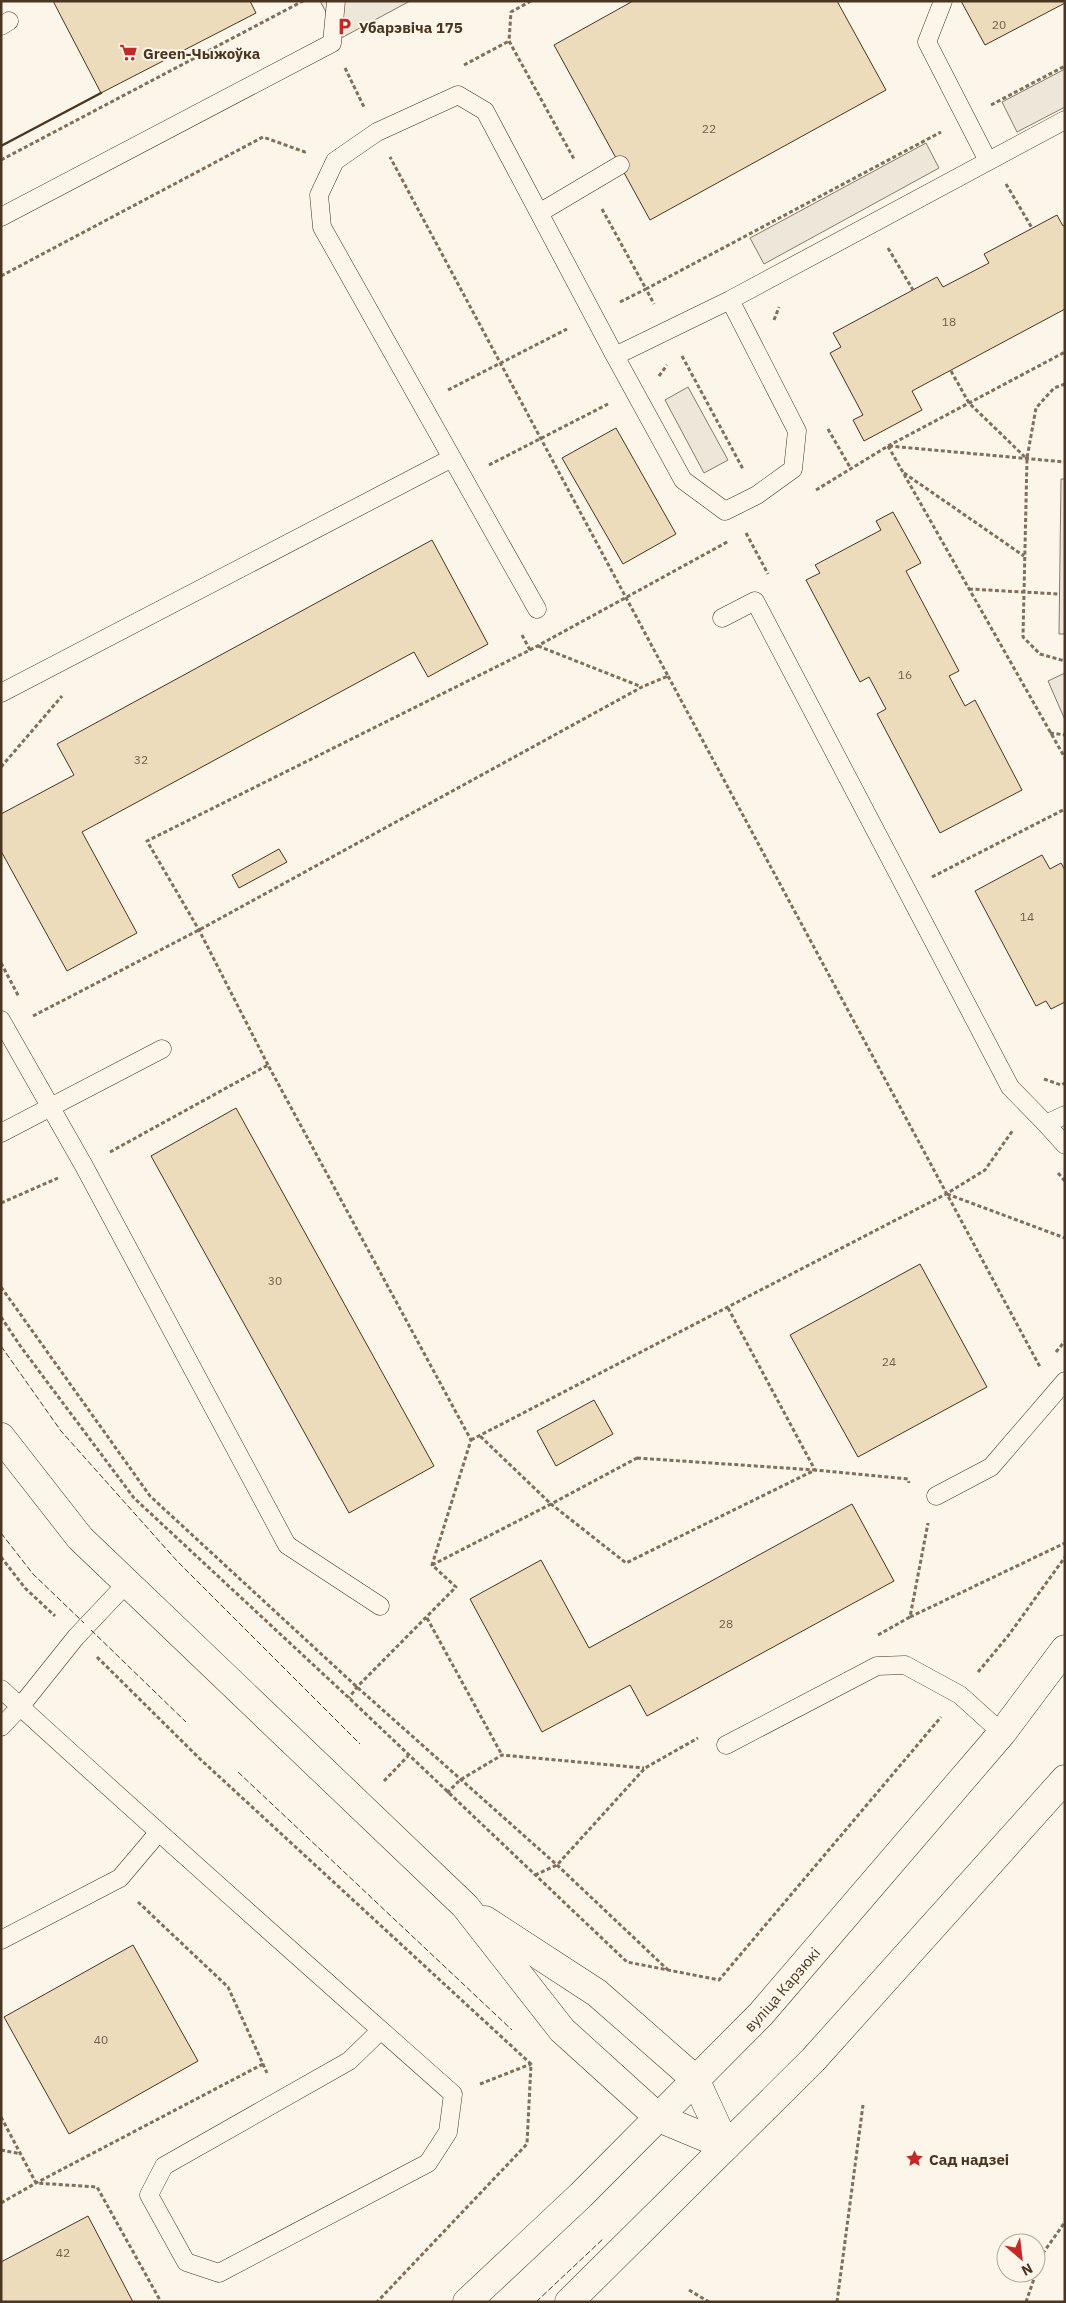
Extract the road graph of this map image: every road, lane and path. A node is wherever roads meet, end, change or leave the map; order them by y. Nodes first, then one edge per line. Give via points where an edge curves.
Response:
1 (303, 1) edge
2 (336, 1) edge
3 (531, 1) edge
4 (943, 1) edge
5 (509, 41) junction
6 (332, 43) junction
7 (1065, 66) edge
8 (457, 69) dead end
9 (967, 118) junction
10 (1065, 120) edge
11 (377, 132) junction
12 (313, 148) dead end
13 (1, 160) edge
14 (988, 162) junction
15 (620, 165) dead end
16 (1014, 179) dead end
17 (588, 184) junction
18 (1006, 184) junction
19 (997, 188) dead end
20 (3, 211) edge
21 (539, 213) junction
22 (1032, 228) dead end
23 (896, 243) dead end
24 (888, 248) junction
25 (879, 253) dead end
26 (1, 276) edge
27 (913, 290) dead end
28 (730, 300) junction
29 (787, 303) dead end
30 (771, 328) dead end
31 (1065, 352) edge
32 (615, 356) junction
33 (951, 371) dead end
34 (1065, 384) edge
35 (969, 403) junction
36 (826, 427) dead end
37 (888, 446) junction
38 (452, 458) junction
39 (1027, 458) junction
40 (1065, 462) edge
41 (850, 469) junction
42 (903, 472) junction
43 (810, 493) dead end
44 (754, 527) dead end
45 (1025, 557) junction
46 (969, 588) junction
47 (1024, 592) junction
48 (1059, 594) dead end
49 (627, 598) junction
50 (537, 609) dead end
51 (722, 618) dead end
52 (520, 632) dead end
53 (537, 646) junction
54 (530, 650) junction
55 (1065, 661) edge
56 (668, 676) junction
57 (642, 687) junction
58 (1, 693) edge
59 (64, 695) dead end
60 (1050, 733) junction
61 (1065, 735) edge
62 (1065, 758) edge
63 (1, 766) edge
64 (1065, 809) edge
65 (929, 879) dead end
66 (199, 930) junction
67 (1, 963) edge
68 (22, 1002) dead end
69 (27, 1010) dead end
70 (1, 1020) edge
71 (162, 1049) dead end
72 (268, 1065) junction
73 (1048, 1080) dead end
74 (1029, 1107) junction
75 (51, 1108) junction
76 (1065, 1115) edge
77 (1046, 1124) junction
78 (1, 1133) edge
79 (1065, 1145) edge
80 (84, 1166) junction
81 (946, 1194) junction
82 (1, 1203) edge
83 (1065, 1238) edge
84 (1, 1287) edge
85 (728, 1308) junction
86 (1, 1317) edge
87 (1042, 1370) dead end
88 (1065, 1381) edge
89 (480, 1436) junction
90 (1, 1438) edge
91 (471, 1440) junction
92 (814, 1470) junction
93 (912, 1488) dead end
94 (936, 1496) dead end
95 (551, 1504) junction
96 (924, 1515) dead end
97 (1065, 1543) edge
98 (1, 1557) edge
99 (432, 1565) junction
100 (127, 1583) junction
101 (380, 1606) dead end
102 (910, 1617) junction
103 (427, 1618) junction
104 (876, 1636) dead end
105 (76, 1637) junction
106 (1065, 1649) edge
107 (357, 1687) junction
108 (1, 1690) edge
109 (349, 1698) junction
110 (20, 1707) junction
111 (1, 1726) edge
112 (1002, 1733) junction
113 (704, 1734) dead end
114 (726, 1745) dead end
115 (502, 1755) junction
116 (644, 1768) junction
117 (1065, 1779) edge
118 (460, 1780) junction
119 (447, 1793) junction
120 (158, 1834) junction
121 (557, 1865) junction
122 (816, 1867) dead end
123 (535, 1875) junction
124 (132, 1896) dead end
125 (465, 1906) junction
126 (1, 1940) edge
127 (668, 1970) junction
128 (381, 2030) junction
129 (263, 2064) junction
130 (531, 2064) junction
131 (695, 2079) junction
132 (453, 2094) junction
133 (280, 2101) junction
134 (863, 2105) dead end
135 (1, 2117) edge
136 (659, 2118) junction
137 (726, 2146) junction
138 (1, 2150) edge
139 (21, 2154) junction
140 (36, 2183) junction
141 (1, 2203) edge
142 (1065, 2222) edge
143 (1046, 2249) edge
144 (1032, 2283) edge
145 (690, 2290) dead end
146 (162, 2302) edge
147 (377, 2302) edge
148 (467, 2302) edge
149 (569, 2302) edge
150 (709, 2302) edge
151 (837, 2302) edge
152 (1026, 2302) edge

1 - 13 path
2 - 6 lane
3 - 5 path via 511,12
4 - 9 lane via 927,42
5 - 8 path
5 - 17 path
6 - 11 path
6 - 20 lane
7 - 9 path
9 - 14 lane
9 - 17 path via 646,289
10 - 14 lane
11 - 21 lane via 458,95 485,111
11 - 38 lane via 335,161 318,195 322,227
11 - 49 path
12 - 26 path via 305,152 263,137
14 - 28 lane
15 - 17 lane
16 - 18 path
17 - 21 lane
18 - 19 path
18 - 22 path
21 - 32 lane
23 - 24 path
24 - 25 path
24 - 27 path
28 - 32 lane
28 - 32 lane via 797,431 793,469 757,495 725,511 683,480
29 - 30 path via 779,308
31 - 35 path
33 - 35 path
34 - 39 path via 1054,388 1036,408
35 - 37 path
35 - 39 path
36 - 41 path
37 - 39 path
37 - 41 path
37 - 42 path
38 - 50 lane
38 - 58 lane
39 - 40 path
39 - 45 path
41 - 43 path
42 - 45 path
42 - 46 path
44 - 49 path
45 - 47 path
46 - 47 path
46 - 60 path
47 - 48 path
47 - 55 path via 1024,636 1040,654
49 - 53 path
49 - 56 path
51 - 74 lane via 755,601 1010,1087
52 - 54 path
53 - 54 path
53 - 57 path
54 - 66 path via 147,842
56 - 57 path
56 - 81 path
57 - 66 path
59 - 63 path
60 - 61 path
60 - 62 path
64 - 65 path
66 - 69 path via 31,1018
66 - 72 path
67 - 68 path
70 - 75 lane
71 - 75 lane
72 - 80 path
72 - 91 path
73 - 74 path
74 - 77 lane
74 - 81 path via 985,1170
75 - 78 lane
75 - 80 lane
76 - 77 lane
77 - 79 lane
80 - 82 path
80 - 101 lane via 287,1546
81 - 83 path
81 - 85 path
81 - 87 path
84 - 107 path via 150,1496
85 - 89 path
85 - 92 path
86 - 109 path via 134,1498
88 - 94 lane via 991,1467
89 - 91 path
89 - 95 path
90 - 100 street via 80,1538
91 - 99 path
92 - 93 path via 908,1479
92 - 95 path via 637,1458
92 - 95 path via 626,1563
95 - 99 path
96 - 102 path via 928,1524
97 - 102 path
98 - 105 path via 26,1588
99 - 103 path via 456,1587
100 - 105 lane
100 - 125 street
102 - 104 path
103 - 107 path
103 - 115 path
105 - 110 lane
105 - 130 path via 199,1758
106 - 112 street, вуліца Карзюкі
107 - 109 path
107 - 118 path
108 - 110 lane
109 - 119 path
110 - 111 lane
110 - 120 lane
112 - 114 lane via 960,1695 905,1664 877,1666
112 - 131 street, вуліца Карзюкі via 787,1985
113 - 116 path
115 - 116 path
115 - 118 path
116 - 121 path
117 - 137 street via 813,2060
118 - 119 path
118 - 121 path
119 - 123 path
120 - 126 lane via 120,1878
120 - 128 lane
121 - 123 path
121 - 127 path
122 - 127 path via 719,1980
123 - 127 path via 627,1962
124 - 129 path via 228,1987
125 - 131 street via 597,1993
125 - 136 street via 562,2030
128 - 132 lane
128 - 133 lane via 349,2062
129 - 133 path
129 - 140 path
130 - 132 path
130 - 147 path via 527,2144
131 - 136 street, вуліца Карзюкі
131 - 137 street
132 - 133 lane via 448,2132 428,2163 219,2273 186,2262 149,2195 164,2166
134 - 151 path
135 - 139 path
136 - 137 street
136 - 148 street, вуліца Карзюкі
137 - 149 street
138 - 139 path
139 - 140 path
140 - 141 path
140 - 146 path via 97,2187
142 - 143 path
144 - 152 path
145 - 150 path

